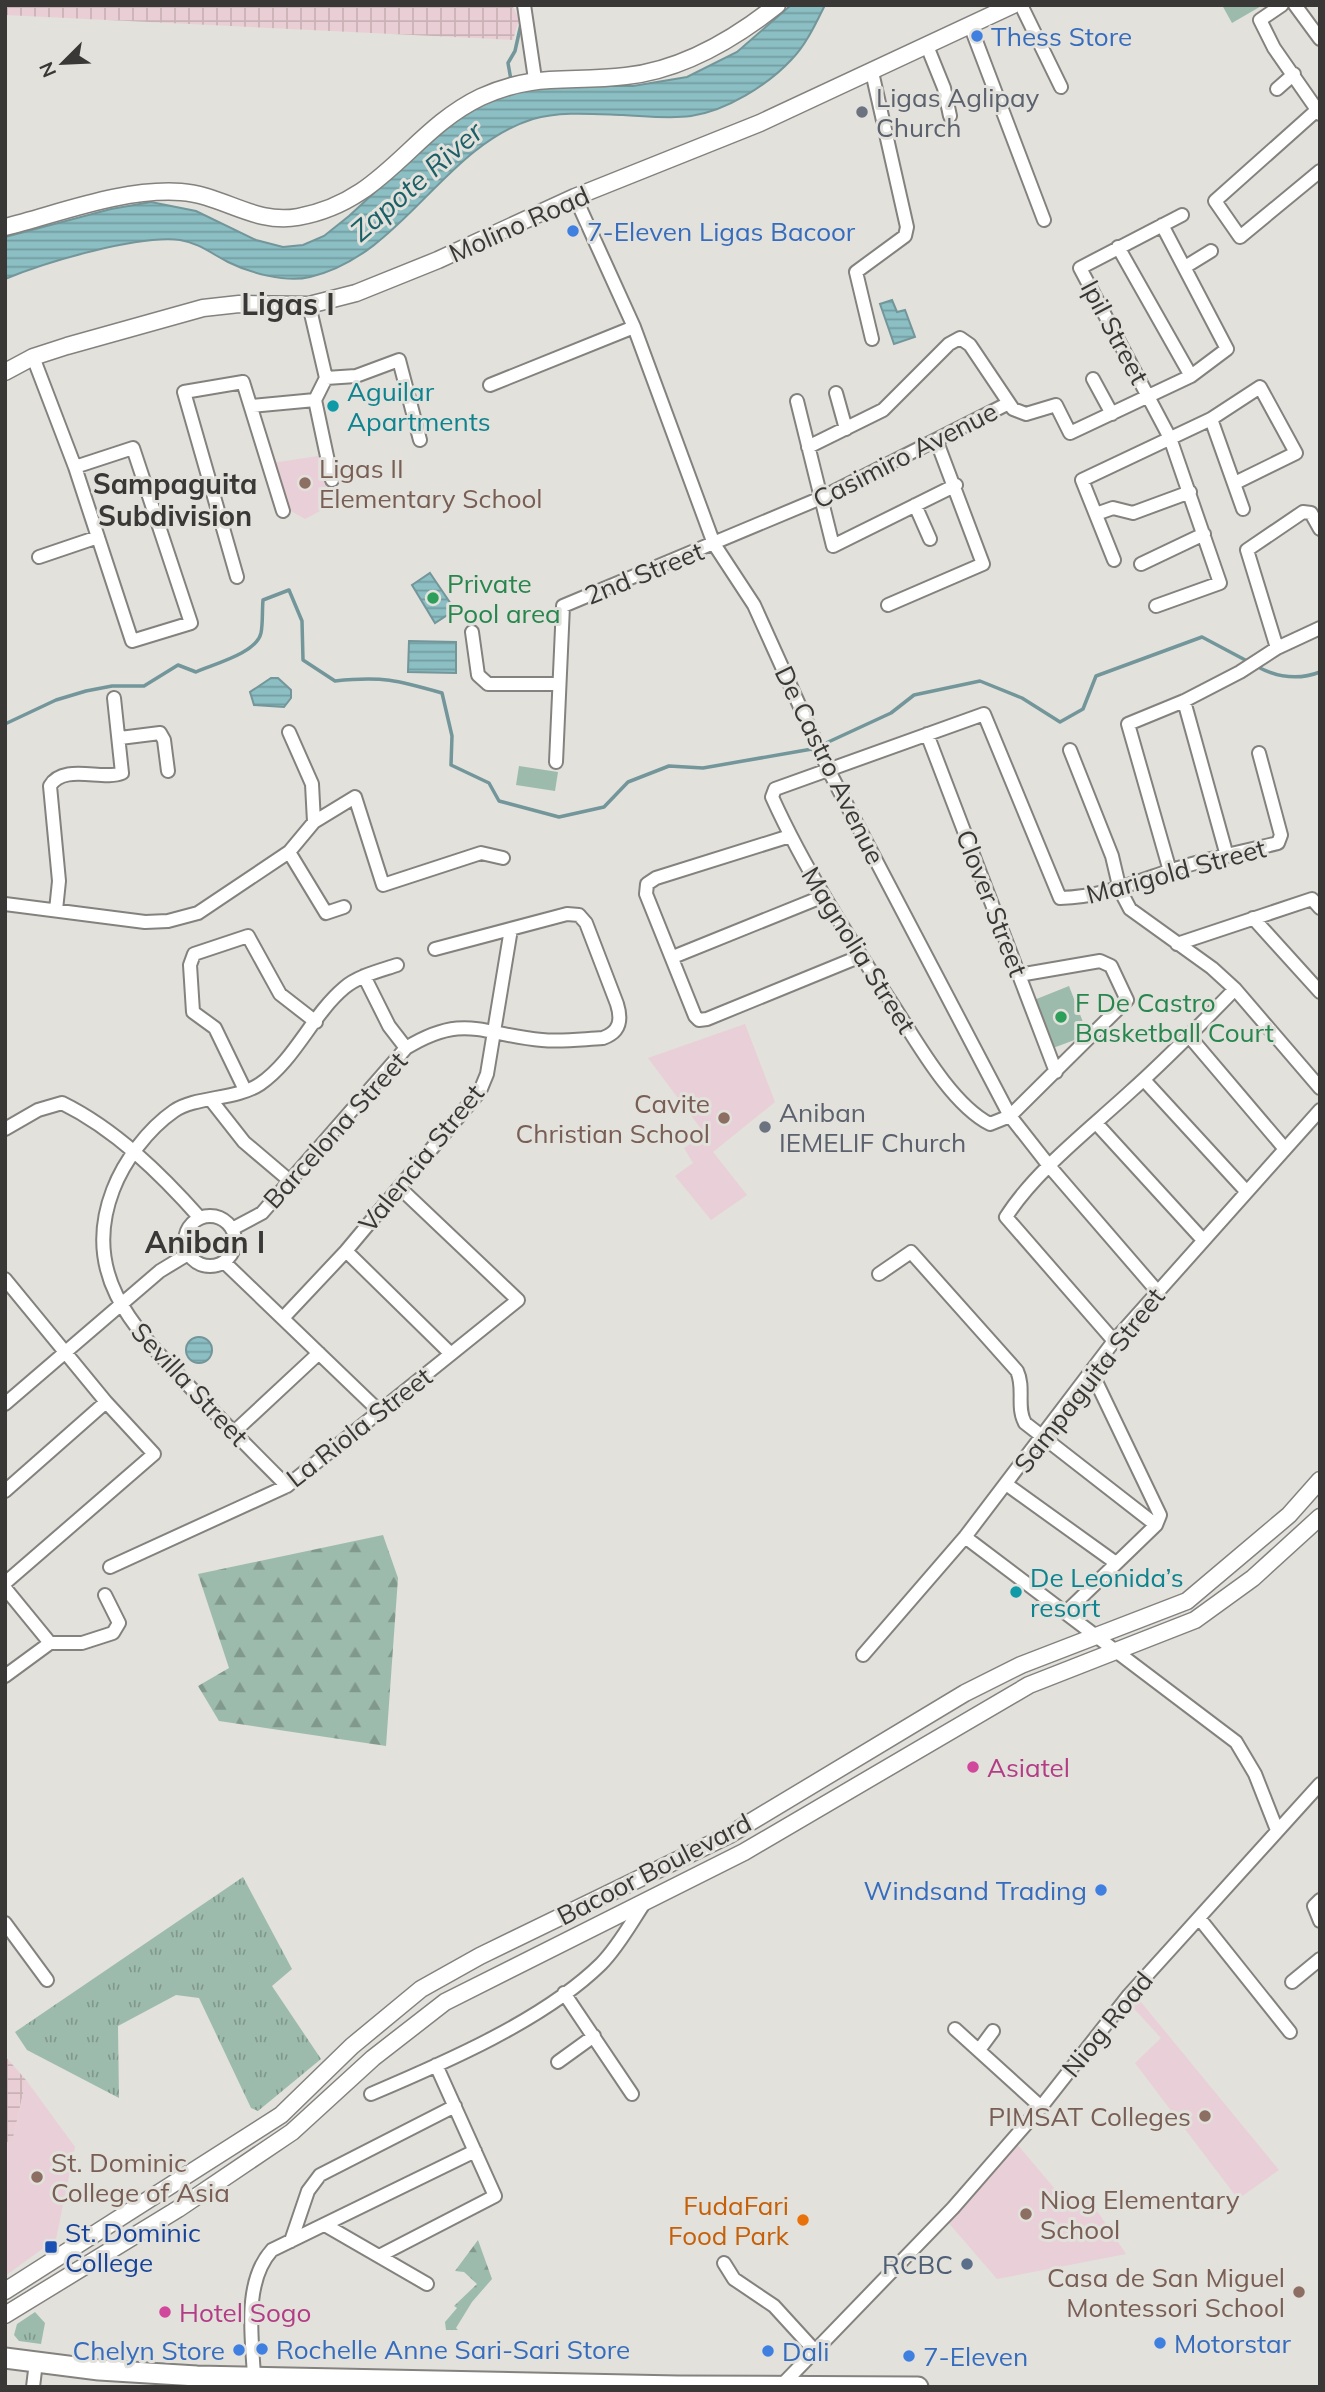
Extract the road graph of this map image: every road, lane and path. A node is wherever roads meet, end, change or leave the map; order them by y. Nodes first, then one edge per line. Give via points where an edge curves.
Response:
1 (524, 5) edge
2 (778, 5) edge
3 (1013, 5) edge
4 (1021, 5) edge
5 (1282, 5) edge
6 (1295, 5) edge
7 (970, 25) junction
8 (1320, 39) edge
9 (927, 46) junction
10 (872, 72) junction
11 (1294, 74) junction
12 (532, 79) junction
13 (1061, 88) dead end
14 (1277, 89) dead end
15 (1318, 112) edge
16 (950, 116) dead end
17 (1320, 171) edge
18 (575, 197) junction
19 (1182, 215) dead end
20 (1044, 220) dead end
21 (1162, 225) junction
22 (5, 227) edge
23 (1118, 247) junction
24 (1211, 251) dead end
25 (1185, 267) junction
26 (309, 305) junction
27 (634, 327) junction
28 (872, 339) dead end
29 (33, 357) junction
30 (5, 372) edge
31 (1191, 376) junction
32 (326, 378) junction
33 (1093, 379) dead end
34 (490, 385) dead end
35 (836, 393) dead end
36 (1150, 397) junction
37 (315, 400) junction
38 (797, 401) dead end
39 (1007, 404) junction
40 (251, 406) junction
41 (1112, 414) junction
42 (1212, 419) junction
43 (846, 429) junction
44 (1170, 438) junction
45 (420, 440) dead end
46 (937, 442) junction
47 (808, 447) junction
48 (75, 467) junction
49 (332, 480) dead end
50 (1235, 482) junction
51 (956, 485) junction
52 (1190, 492) junction
53 (821, 498) junction
54 (915, 505) junction
55 (1243, 509) dead end
56 (283, 511) dead end
57 (1096, 514) junction
58 (1320, 528) edge
59 (1204, 534) junction
60 (98, 537) junction
61 (930, 539) dead end
62 (714, 544) junction
63 (38, 557) dead end
64 (1114, 560) dead end
65 (1141, 564) dead end
66 (237, 577) dead end
67 (888, 605) dead end
68 (1156, 606) dead end
69 (1320, 628) edge
70 (472, 632) dead end
71 (1277, 648) junction
72 (559, 684) junction
73 (114, 698) dead end
74 (1184, 701) junction
75 (289, 732) dead end
76 (927, 734) junction
77 (120, 738) junction
78 (1070, 750) dead end
79 (1259, 754) dead end
80 (556, 762) dead end
81 (168, 771) dead end
82 (829, 771) junction
83 (314, 822) junction
84 (790, 836) junction
85 (289, 852) junction
86 (1227, 856) junction
87 (503, 858) dead end
88 (1170, 871) junction
89 (1120, 890) junction
90 (824, 896) junction
91 (5, 904) edge
92 (344, 907) dead end
93 (1320, 908) edge
94 (56, 910) junction
95 (1253, 918) junction
96 (511, 929) junction
97 (1177, 944) junction
98 (435, 949) dead end
99 (861, 956) junction
100 (673, 957) junction
101 (397, 965) dead end
102 (1019, 975) junction
103 (364, 976) junction
104 (1235, 989) junction
105 (1320, 992) edge
106 (316, 1022) junction
107 (495, 1032) junction
108 (1189, 1036) junction
109 (406, 1048) junction
110 (1056, 1072) junction
111 (1144, 1080) junction
112 (1320, 1088) edge
113 (245, 1090) junction
114 (211, 1100) junction
115 (1320, 1110) edge
116 (1010, 1116) junction
117 (1096, 1123) junction
118 (5, 1129) edge
119 (1285, 1149) junction
120 (134, 1153) junction
121 (1050, 1167) junction
122 (290, 1181) junction
123 (400, 1188) junction
124 (1246, 1191) junction
125 (200, 1218) junction
126 (232, 1229) junction
127 (1203, 1240) junction
128 (346, 1251) junction
129 (188, 1254) junction
130 (223, 1262) junction
131 (880, 1274) dead end
132 (5, 1279) edge
133 (1157, 1292) junction
134 (121, 1305) junction
135 (283, 1318) junction
136 (1114, 1341) junction
137 (66, 1352) junction
138 (319, 1353) junction
139 (451, 1354) junction
140 (1091, 1371) junction
141 (106, 1402) junction
142 (5, 1404) edge
143 (380, 1411) junction
144 (233, 1433) junction
145 (1043, 1437) junction
146 (1320, 1480) edge
147 (1006, 1484) junction
148 (286, 1486) junction
149 (5, 1491) edge
150 (1320, 1517) edge
151 (1156, 1525) junction
152 (965, 1537) junction
153 (1116, 1563) junction
154 (110, 1567) dead end
155 (5, 1586) edge
156 (105, 1595) dead end
157 (1065, 1613) junction
158 (1094, 1634) junction
159 (50, 1643) junction
160 (1113, 1651) junction
161 (863, 1655) dead end
162 (5, 1676) edge
163 (899, 1734) junction
164 (909, 1754) junction
165 (1320, 1783) edge
166 (1277, 1830) junction
167 (1320, 1900) edge
168 (645, 1902) junction
169 (1199, 1918) junction
170 (1320, 1921) edge
171 (7, 1928) edge
172 (1320, 1959) edge
173 (47, 1980) dead end
174 (1292, 1982) dead end
175 (564, 1993) junction
176 (955, 2029) dead end
177 (993, 2031) dead end
178 (1290, 2032) dead end
179 (594, 2036) junction
180 (979, 2050) junction
181 (558, 2062) dead end
182 (436, 2065) junction
183 (371, 2094) dead end
184 (632, 2094) dead end
185 (455, 2106) junction
186 (1041, 2107) junction
187 (475, 2151) junction
188 (198, 2167) junction
189 (212, 2188) junction
190 (325, 2225) junction
191 (291, 2241) junction
192 (379, 2256) junction
193 (724, 2263) dead end
194 (427, 2284) dead end
195 (5, 2291) edge
196 (5, 2315) edge
197 (816, 2352) junction
198 (5, 2358) edge
199 (36, 2362) junction
200 (254, 2376) junction
201 (338, 2382) edge
202 (548, 2385) edge
203 (780, 2386) edge
204 (33, 2387) edge
205 (918, 2387) edge

1 - 12 street
2 - 12 main road via 698,56 671,67 628,76
3 - 7 main road, Molino Road
4 - 13 street
5 - 11 street via 1260,20
6 - 8 street
7 - 9 main road, Molino Road
7 - 20 street
9 - 10 main road, Molino Road
9 - 16 street
10 - 18 main road, Molino Road via 760,123
10 - 28 street via 907,232 856,272
11 - 14 street
11 - 15 street
12 - 22 main road via 468,104 443,120 370,187 310,215 269,220 211,198 165,192 135,194
15 - 17 street via 1215,201 1240,237
18 - 26 main road, Molino Road via 438,260 356,293
18 - 27 street, De Castro Avenue
19 - 21 street
21 - 23 street
21 - 25 street
23 - 31 street
23 - 36 street, Ipil Street via 1080,268
24 - 25 street
25 - 31 street, Casimiro Avenue via 1227,349
26 - 29 main road, Molino Road via 203,308
26 - 32 street
27 - 34 street
27 - 62 street, De Castro Avenue
29 - 30 main road, Molino Road
29 - 48 street
31 - 36 street, Casimiro Avenue
32 - 37 street
32 - 45 street via 356,376 399,360
33 - 41 street
35 - 43 street
36 - 41 street, Casimiro Avenue
36 - 44 street, Ipil Street
37 - 40 street
37 - 49 street
38 - 47 street
39 - 41 street, Casimiro Avenue via 1027,414 1056,405 1070,433
39 - 43 street via 970,345 960,338 883,411
39 - 46 street, Casimiro Avenue
40 - 56 street
40 - 66 street via 243,382 184,392
42 - 44 street
42 - 50 street
42 - 50 street via 1260,387 1296,453
43 - 47 street
44 - 52 street, Ipil Street
44 - 57 street via 1082,480
46 - 51 street
46 - 53 street, Casimiro Avenue
47 - 53 street
48 - 60 street
48 - 60 street via 133,448 191,623 132,641
50 - 55 street
51 - 54 street
51 - 67 street via 983,564
52 - 57 street via 1133,513 1113,508
52 - 59 street, Ipil Street
53 - 54 street via 833,546
53 - 62 street, Casimiro Avenue
54 - 61 street
57 - 64 street
58 - 71 street via 1311,513 1303,512 1247,550
59 - 65 street
59 - 68 street, Ipil Street via 1220,583
60 - 63 street
62 - 72 street, 2nd Street via 563,606
62 - 82 street, De Castro Avenue via 754,605
69 - 71 street
70 - 72 street via 478,676 488,684
71 - 74 street
72 - 80 street, 2nd Street
73 - 77 street
74 - 86 street
74 - 88 street via 1128,724
75 - 83 street via 312,784
76 - 82 street, Marigold Street
76 - 89 street, Marigold Street via 985,714 1060,898
76 - 102 street, Clover Street
77 - 81 street via 160,733
77 - 94 street via 122,773 56,778 50,786 59,881
78 - 89 street via 1112,856
79 - 86 street, Marigold Street via 1281,835 1279,843
82 - 84 street, Magnolia Street via 775,789 772,797
82 - 116 street, De Castro Avenue
83 - 85 street
83 - 87 street via 355,797 383,884 481,853
84 - 90 street, Magnolia Street
84 - 100 street via 647,884 646,894
85 - 92 street via 326,913
85 - 94 street via 198,913 168,921
86 - 88 street, Marigold Street
88 - 89 street, Marigold Street
89 - 97 street via 1130,909
90 - 99 street, Magnolia Street
90 - 100 street
91 - 94 street
93 - 95 street via 1312,899
95 - 97 street
95 - 105 street
96 - 98 street
96 - 107 street, Valencia Street
96 - 107 street, Barcelona Street via 566,914 579,915 620,1016 612,1035 603,1038 543,1040
97 - 104 street
99 - 100 street via 699,1020
99 - 116 street, Magnolia Street via 930,1062 968,1107 990,1124
101 - 103 street, Sevilla Street
102 - 110 street, Clover Street
102 - 110 street via 1100,961 1111,966 1127,1000
103 - 106 street, Sevilla Street via 343,988
103 - 109 street via 389,1026
104 - 108 street
104 - 112 street
106 - 113 street, Sevilla Street via 275,1070
106 - 113 street via 280,994 248,936 194,954 190,965 193,1012 215,1028
107 - 109 street, Barcelona Street via 461,1027 432,1032
107 - 123 street, Valencia Street via 480,1091
108 - 111 street
108 - 119 street
109 - 122 street, Barcelona Street
110 - 116 street
111 - 117 street
111 - 124 street
113 - 114 street, Sevilla Street
114 - 120 street, Sevilla Street via 176,1110
114 - 122 street via 244,1142
115 - 119 street, Sampaguita Street
116 - 121 street, De Castro Avenue
117 - 121 street
117 - 127 street
118 - 120 street via 38,1110 62,1103 87,1115
119 - 124 street, Sampaguita Street
120 - 125 street
120 - 134 street, Sevilla Street via 118,1175 102,1226 103,1255
121 - 133 street, De Castro Avenue
121 - 136 street via 1006,1217
122 - 126 street, Barcelona Street via 262,1213
123 - 128 street, Valencia Street
123 - 139 street, La Riola Street via 518,1300
124 - 127 street, Sampaguita Street
125 - 126 street via 221,1219
125 - 129 street via 185,1237
126 - 130 street via 233,1251
127 - 133 street, Sampaguita Street
128 - 135 street, Valencia Street
128 - 139 street
129 - 130 street via 208,1266
129 - 134 street
130 - 135 street
131 - 145 street via 911,1252 1010,1360 1022,1381 1020,1414
132 - 137 street
133 - 136 street, Sampaguita Street
134 - 137 street
134 - 144 street, Sevilla Street via 140,1335
135 - 138 street
136 - 140 street, Sampaguita Street
137 - 141 street
137 - 142 street
138 - 143 street
138 - 144 street
139 - 143 street, La Riola Street
140 - 145 street, Sampaguita Street
140 - 151 street via 1160,1515
141 - 149 street
141 - 155 street via 154,1454
143 - 148 street, La Riola Street
144 - 148 street, Sevilla Street
145 - 147 street, Sampaguita Street
145 - 151 street
146 - 158 main road, Bacoor Boulevard via 1289,1516 1187,1601
147 - 152 street, Sampaguita Street
147 - 153 street
148 - 154 street, La Riola Street
150 - 160 main road, Bacoor Boulevard via 1209,1612
151 - 153 street
152 - 157 street
152 - 161 street, Sampaguita Street
153 - 157 street
155 - 159 street
156 - 159 street via 119,1623 113,1633 82,1643
157 - 158 street
158 - 160 street
158 - 163 main road, Bacoor Boulevard via 965,1693
159 - 162 street
160 - 164 main road, Bacoor Boulevard via 1029,1685
160 - 166 street via 1236,1742 1255,1774
163 - 164 main road
163 - 188 main road, Bacoor Boulevard via 729,1835 421,1989 286,2110
164 - 168 main road, Bacoor Boulevard via 744,1852
165 - 166 street, Niog Road
166 - 169 street, Niog Road
167 - 170 street via 1314,1906
168 - 175 street via 601,1963
168 - 189 main road, Bacoor Boulevard via 445,2002 373,2057 298,2128
169 - 178 street
169 - 186 street, Niog Road via 1129,1995
171 - 173 street
172 - 174 street
175 - 179 street
175 - 182 street
176 - 180 street
177 - 180 street
179 - 181 street
179 - 184 street
180 - 186 street
182 - 183 street
182 - 185 street
185 - 187 street
185 - 191 street via 320,2175 308,2191
186 - 197 street, Niog Road via 953,2208
187 - 190 street
187 - 192 street via 495,2196
188 - 189 main road
188 - 195 main road, Bacoor Boulevard
189 - 196 main road, Bacoor Boulevard
190 - 191 street
190 - 192 street
191 - 200 street via 272,2250 257,2275
192 - 194 street
193 - 197 street via 734,2280 774,2306
197 - 203 street, Niog Road
198 - 199 highway
199 - 200 highway via 122,2372
199 - 204 street
200 - 201 highway
201 - 202 highway
202 - 203 highway
203 - 205 highway

